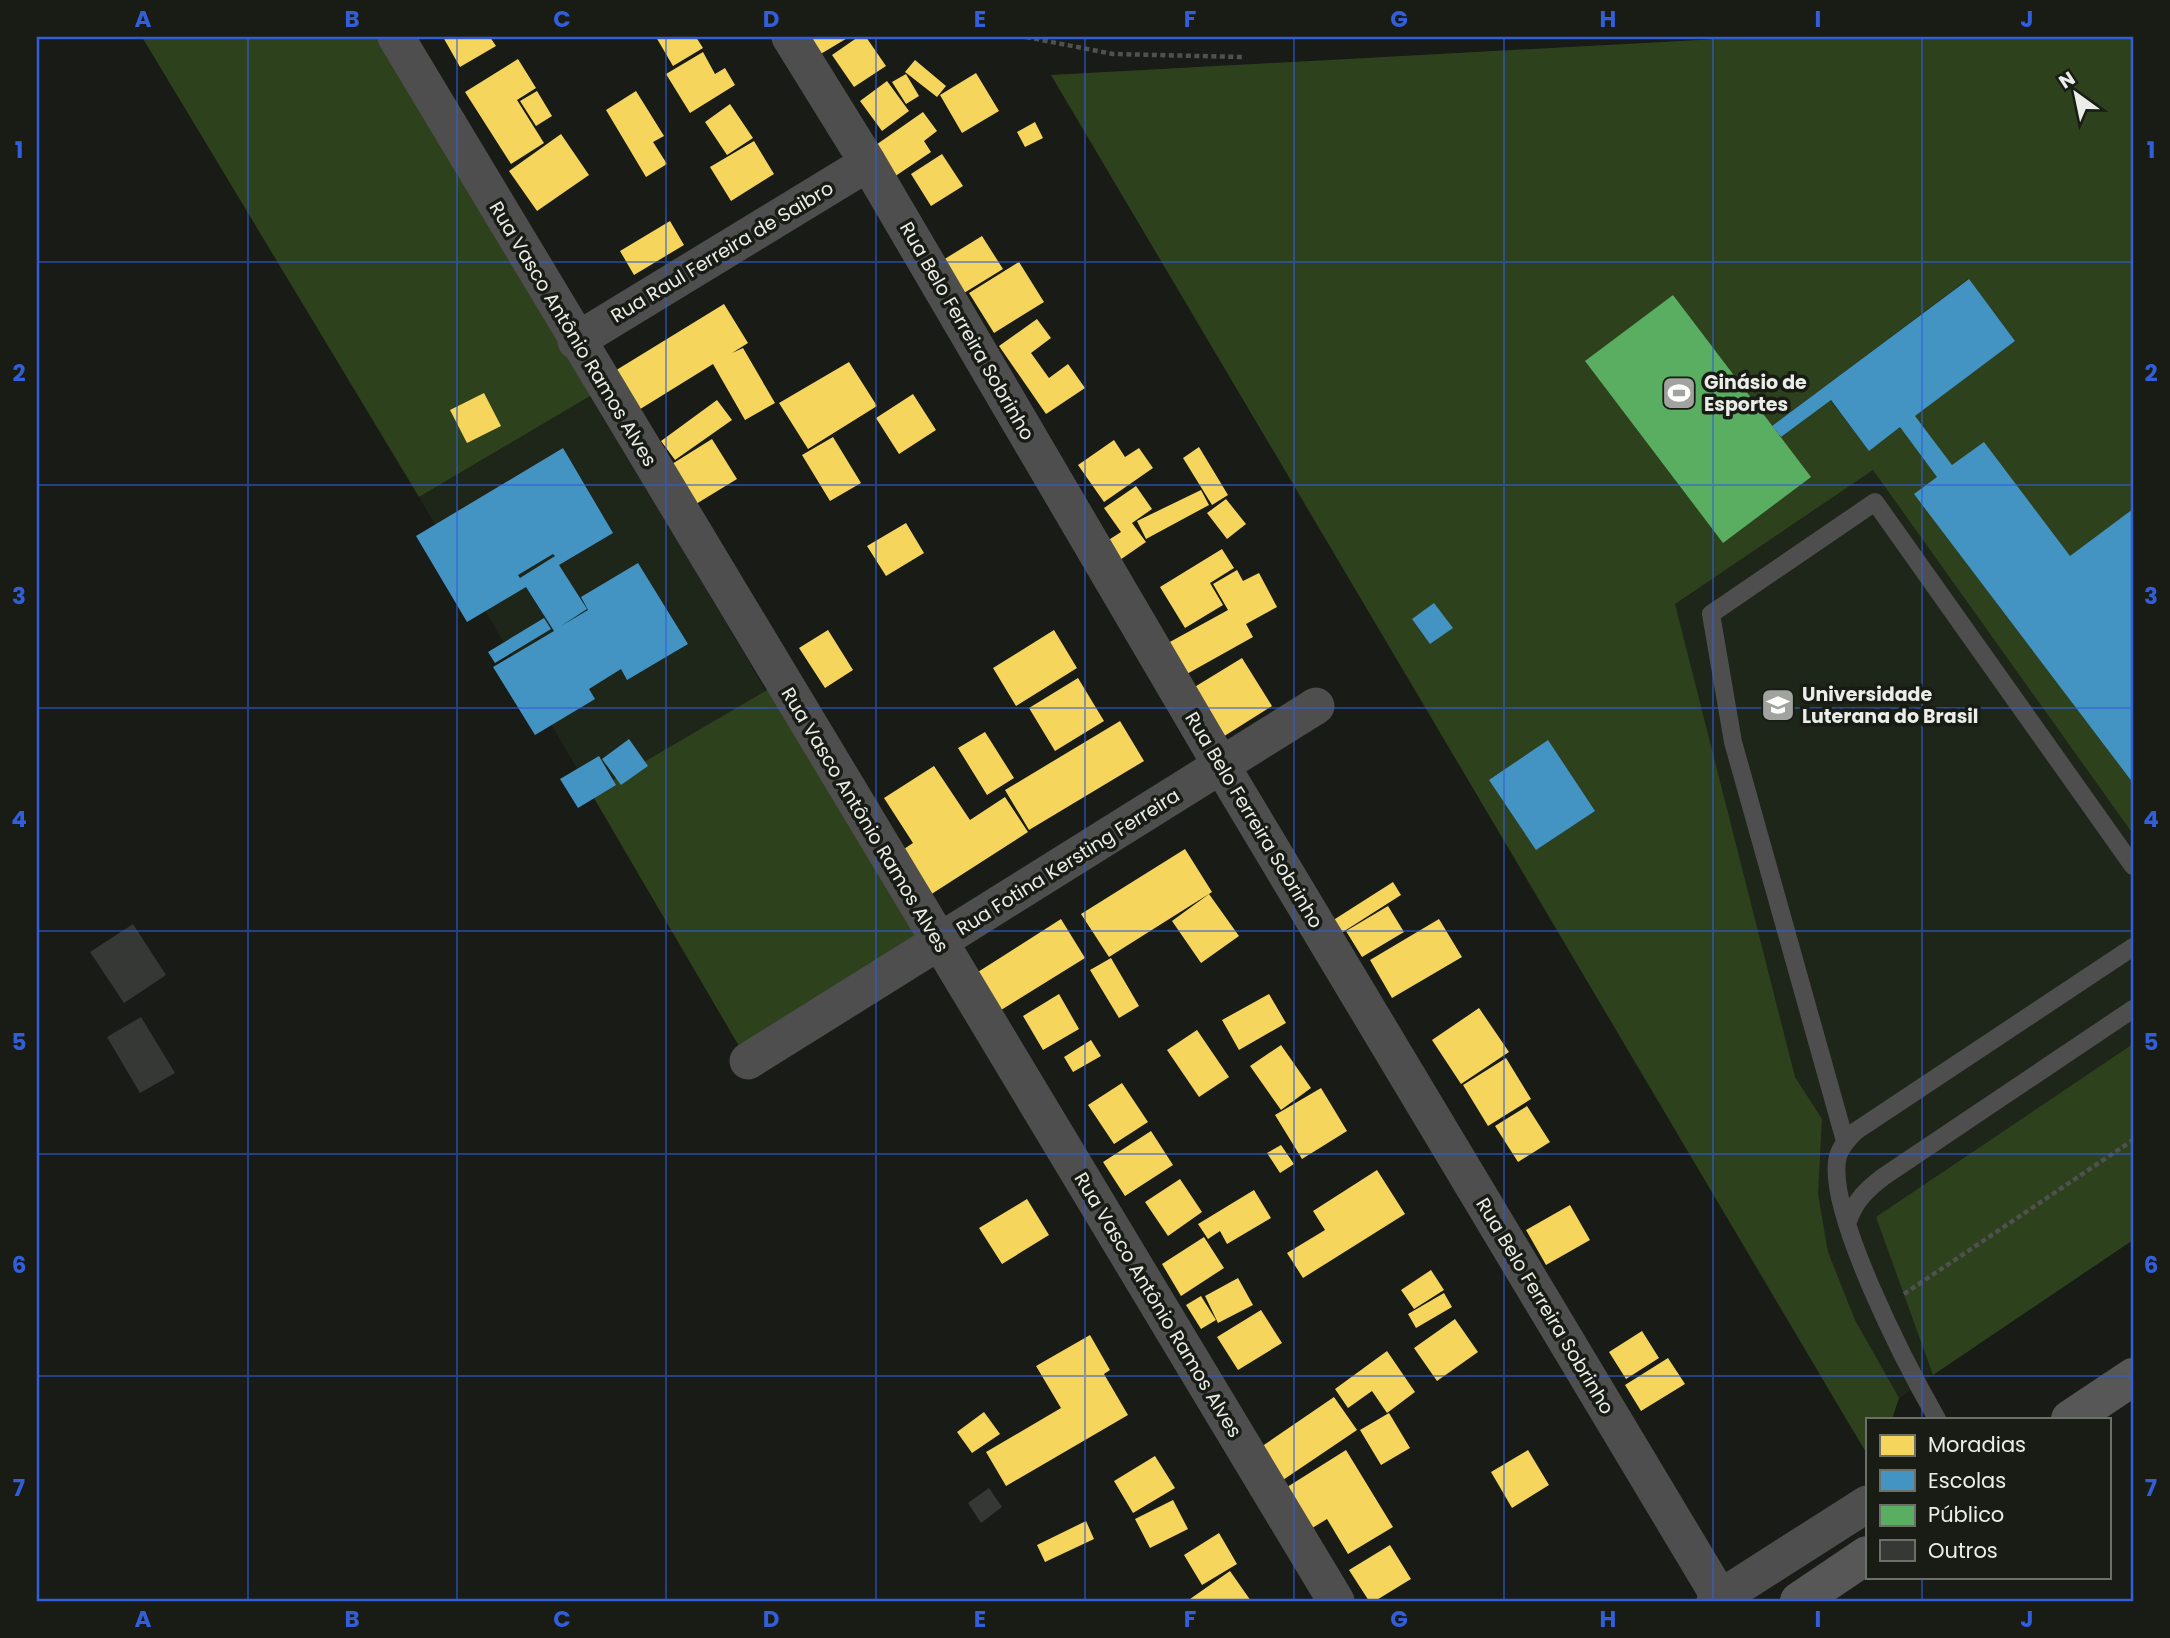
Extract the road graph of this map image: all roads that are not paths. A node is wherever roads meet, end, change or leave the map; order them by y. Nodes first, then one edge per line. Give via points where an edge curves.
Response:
1 (397, 37) edge
2 (790, 37) edge
3 (868, 163) junction
4 (576, 341) junction
5 (1316, 706) dead end
6 (1222, 765) junction
7 (2133, 866) edge
8 (939, 943) junction
9 (2133, 947) edge
10 (2133, 1009) edge
11 (748, 1061) dead end
12 (1845, 1141) junction
13 (1848, 1221) junction
14 (2133, 1377) edge
15 (1936, 1418) edge
16 (2072, 1418) edge
17 (1866, 1505) edge
18 (1866, 1556) edge
19 (1719, 1600) edge
20 (1336, 1601) edge
21 (1799, 1601) edge

1 - 4 street, Rua Vasco Antônio Ramos Alves
2 - 3 street, Rua Belo Ferreira Sobrinho
3 - 4 street, Rua Raul Ferreira de Saibro
3 - 6 street, Rua Belo Ferreira Sobrinho
4 - 8 street, Rua Vasco Antônio Ramos Alves
5 - 6 street, Rua Fotina Kersting Ferreira
6 - 8 street, Rua Fotina Kersting Ferreira
6 - 19 street, Rua Belo Ferreira Sobrinho
7 - 12 lane via 1875,502 1711,614 1733,742
8 - 11 street, Rua Fotina Kersting Ferreira
8 - 20 street, Rua Vasco Antônio Ramos Alves
9 - 12 lane
10 - 13 lane via 1882,1177 1864,1191
12 - 13 lane via 1836,1175
13 - 15 lane via 1883,1317
14 - 16 main road
17 - 19 street
18 - 21 main road

